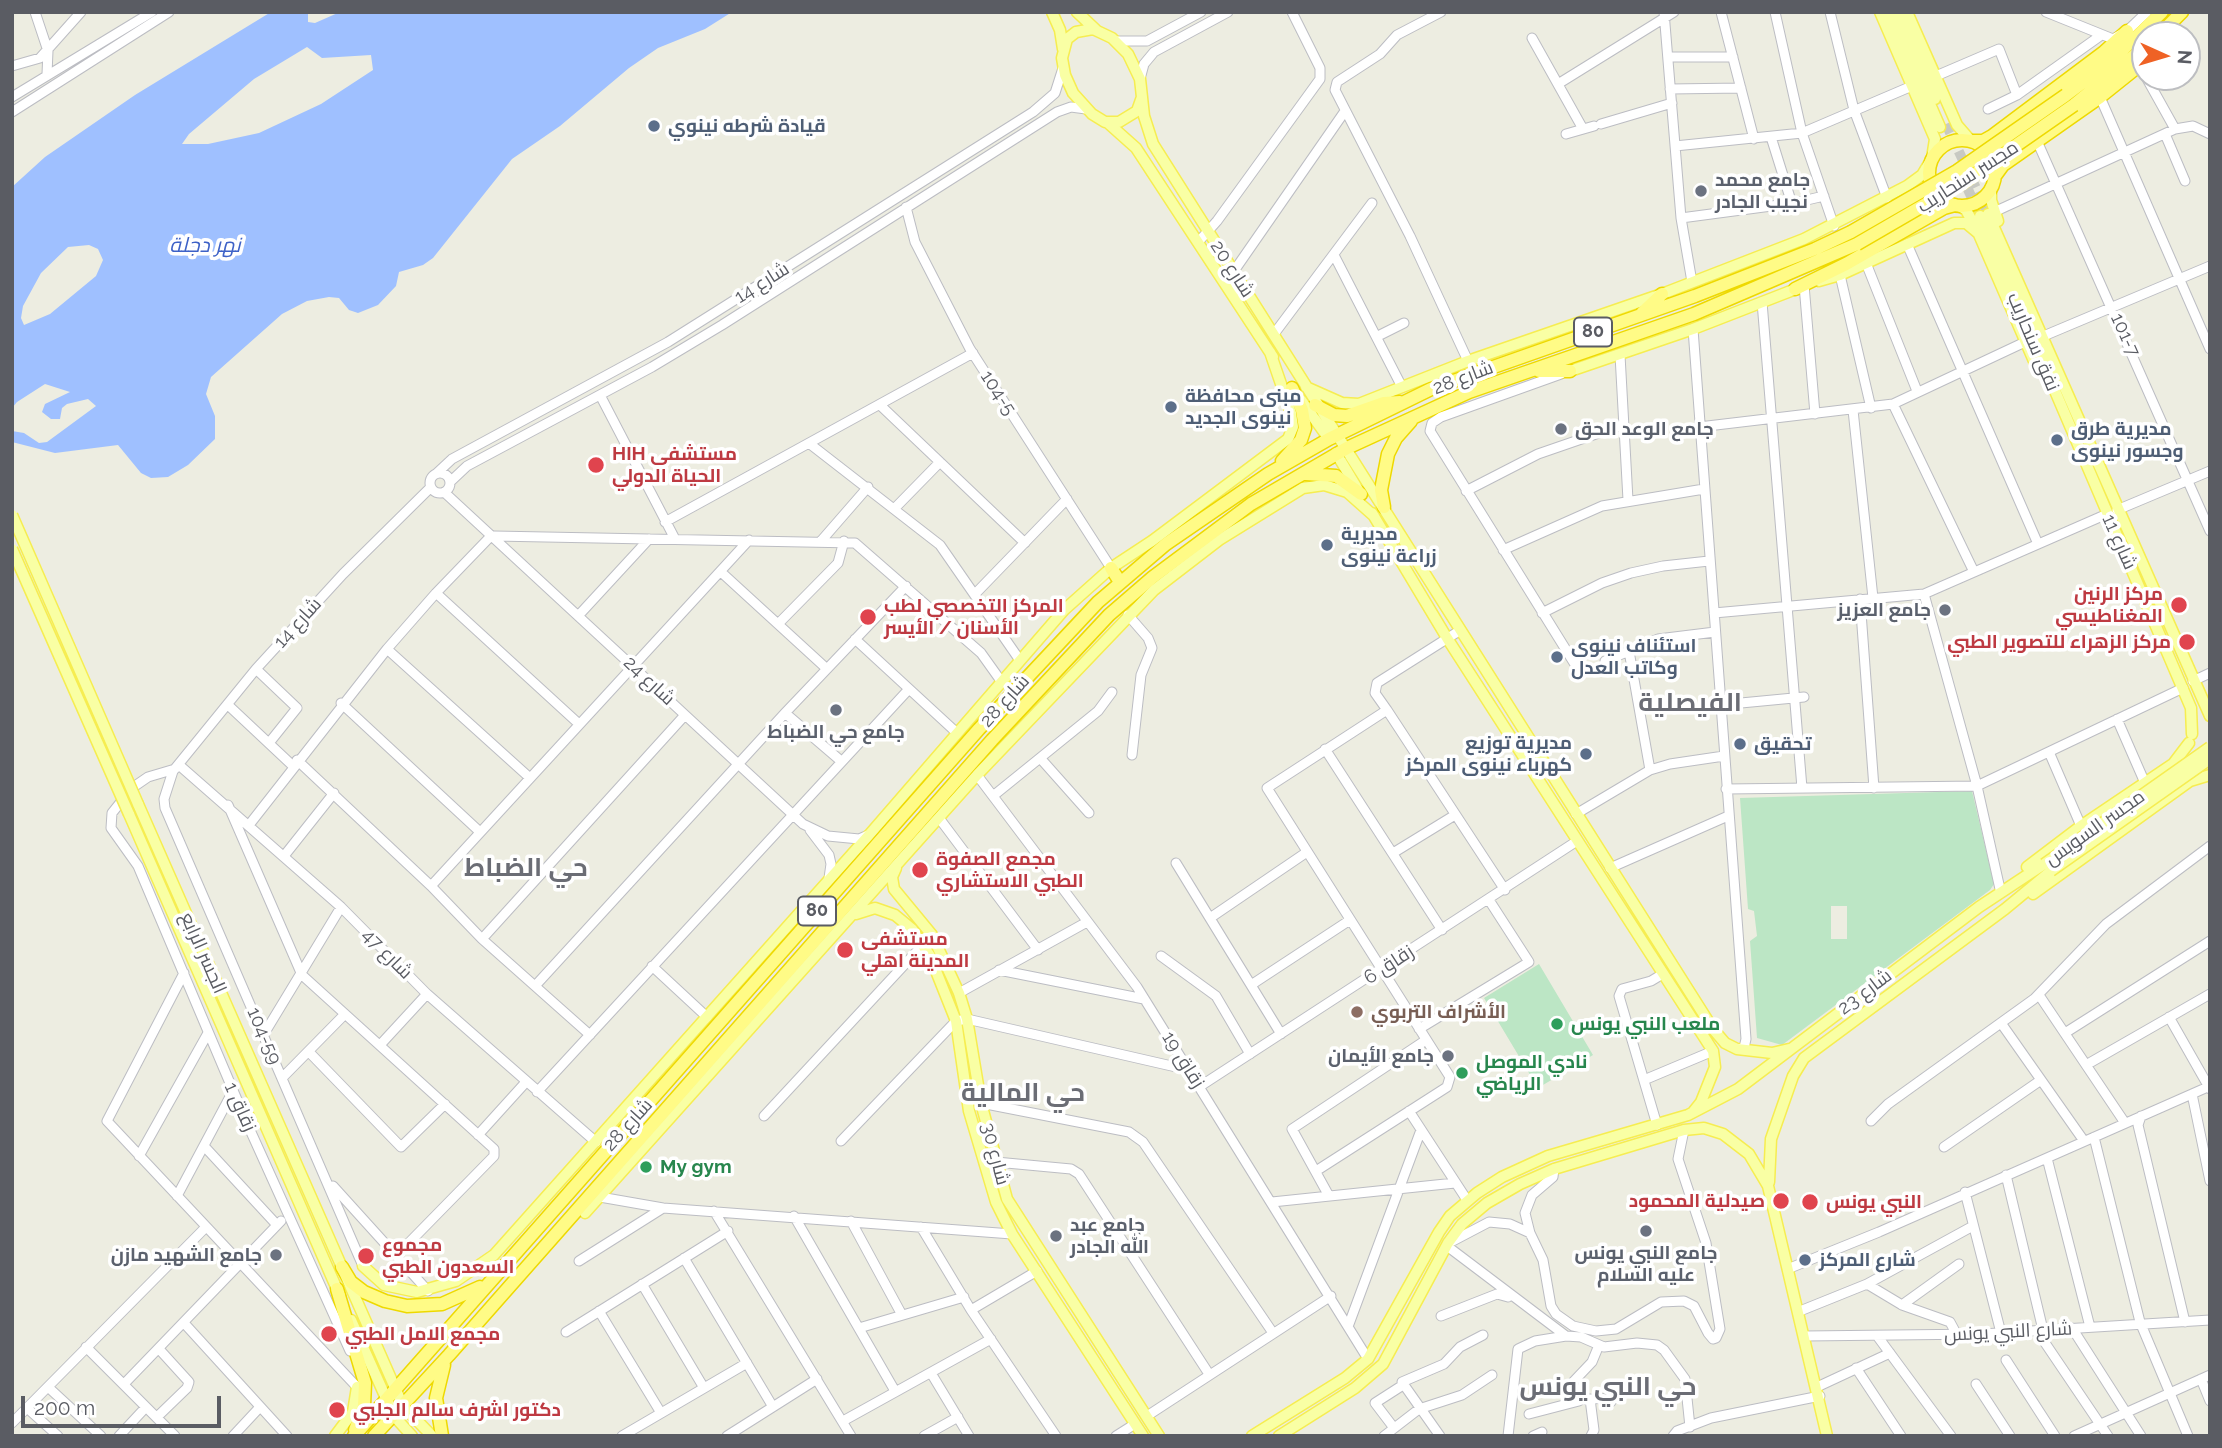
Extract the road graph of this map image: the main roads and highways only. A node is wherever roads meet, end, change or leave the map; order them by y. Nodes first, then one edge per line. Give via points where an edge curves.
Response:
1 (1052, 12) edge
2 (1077, 12) edge
3 (1880, 12) edge
4 (1889, 12) edge
5 (1898, 12) edge
6 (1907, 12) edge
7 (2162, 12) edge
8 (1098, 31) junction
9 (2127, 31) road end
10 (1063, 50) junction
11 (2131, 57) edge
12 (2131, 78) edge
13 (1142, 97) junction
14 (2070, 99) junction
15 (1105, 122) junction
16 (1942, 123) junction
17 (1972, 141) junction
18 (1931, 159) junction
19 (1993, 181) junction
20 (1957, 206) junction
21 (1990, 216) junction
22 (1851, 232) joint
23 (1977, 232) junction
24 (1857, 244) joint
25 (1800, 287) junction
26 (1662, 294) junction
27 (1636, 317) junction
28 (1270, 352) junction
29 (1570, 371) joint
30 (1531, 372) junction
31 (1298, 387) junction
32 (1407, 401) junction
33 (1315, 405) junction
34 (1423, 412) junction
35 (1333, 438) junction
36 (1342, 451) junction
37 (2091, 464) junction
38 (1268, 474) junction
39 (1299, 476) junction
40 (1361, 494) junction
41 (1384, 507) junction
42 (12, 515) edge
43 (1374, 516) junction
44 (12, 549) edge
45 (1111, 568) junction
46 (1120, 582) junction
47 (1132, 606) junction
48 (2188, 685) junction
49 (2210, 718) edge
50 (979, 729) junction
51 (2190, 739) junction
52 (992, 740) junction
53 (2210, 747) edge
54 (2210, 759) edge
55 (2210, 775) edge
56 (904, 805) junction
57 (925, 824) junction
58 (906, 855) junction
59 (2048, 867) junction
60 (1979, 907) junction
61 (850, 917) junction
62 (1986, 923) junction
63 (745, 983) junction
64 (766, 1002) junction
65 (961, 1020) junction
66 (1789, 1049) junction
67 (1688, 1115) junction
68 (1548, 1156) junction
69 (1554, 1169) junction
70 (1772, 1198) junction
71 (586, 1208) junction
72 (305, 1216) junction
73 (293, 1222) road end
74 (320, 1251) junction
75 (309, 1256) road end
76 (363, 1266) road end
77 (504, 1266) junction
78 (342, 1267) junction
79 (337, 1289) junction
80 (449, 1355) junction
81 (358, 1387) road end
82 (391, 1395) junction
83 (404, 1406) junction
84 (394, 1416) junction
85 (1265, 1433) edge
86 (335, 1436) edge
87 (353, 1436) edge
88 (374, 1436) edge
89 (412, 1436) edge
90 (432, 1436) edge
91 (442, 1436) edge
92 (1143, 1436) edge
93 (1159, 1436) edge
94 (1252, 1436) edge
95 (1279, 1436) edge
96 (1827, 1436) edge

1 - 10 main road
2 - 8 main road
3 - 16 main road via 1912,86
4 - 16 main road
5 - 16 main road
6 - 16 main road via 1936,76
7 - 14 highway, 80
8 - 10 main road via 1076,32
8 - 13 main road via 1116,41 1133,62
9 - 17 highway via 1988,138
10 - 15 main road via 1063,67 1073,93
11 - 14 highway, 80
12 - 19 highway via 2003,165
13 - 15 main road via 1137,111 1126,120
13 - 31 main road, شارع 20 via 1153,144 1274,334
14 - 22 highway, مجسر سنحاريب / 80, bridge
14 - 24 highway, مجسر سنحاريب / 80, bridge via 1962,183
15 - 28 main road, شارع 20 via 1136,148
16 - 17 main road
16 - 18 main road
17 - 18 highway via 1949,142
17 - 19 highway via 1990,156
18 - 20 highway via 1931,187
18 - 26 main road via 1922,175 1834,226
19 - 20 highway via 1977,202
19 - 21 main road
20 - 23 main road via 1966,210
20 - 25 highway via 1944,208
21 - 23 main road via 1994,213 1980,212 1975,220
21 - 37 main road, نفق سنحاريب
21 - 37 main road via 2046,335
22 - 27 highway, شارع 28 / 80
23 - 25 main road via 1966,223 1954,223 1840,275
23 - 37 main road via 2068,439
24 - 30 highway, شارع 28 / 80 via 1694,314
25 - 29 main road
26 - 27 highway
26 - 31 main road via 1354,405
27 - 32 highway, شارع 28 / 80 via 1464,376
28 - 31 main road, شارع 20
28 - 45 main road via 1293,421 1287,439
29 - 30 highway
30 - 34 highway, شارع 28 / 80
31 - 33 main road, شارع 20
31 - 35 main road, شارع 20
31 - 38 highway via 1304,434
32 - 33 highway via 1384,403 1347,416
32 - 35 highway, شارع 28 / 80
33 - 35 main road, شارع 20
34 - 36 highway, شارع 28 / 80
34 - 41 highway via 1404,428 1390,449 1382,484
35 - 36 highway
35 - 38 highway, شارع 28 / 80
36 - 39 highway, شارع 28 / 80
36 - 40 main road
36 - 41 main road
37 - 48 main road, شارع 11
38 - 46 highway, شارع 28 / 80
39 - 40 highway via 1336,476
39 - 47 highway, شارع 28 / 80 via 1224,523
40 - 43 main road
41 - 66 main road via 1713,1030 1737,1049 1772,1054
42 - 78 main road, الجسر الرابع, bridge
43 - 47 main road via 1347,492 1318,485 1290,494 1224,536
43 - 67 main road via 1447,638 1713,1051 1716,1064 1699,1106
44 - 72 main road, الجسر الرابع, bridge
45 - 46 highway
45 - 56 main road via 1019,659
46 - 50 highway, شارع 28 / 80
47 - 52 highway, شارع 28 / 80
47 - 57 main road via 939,818
48 - 49 main road, شارع 11
48 - 51 main road, شارع 11 via 2193,717
49 - 51 main road
50 - 52 highway
50 - 56 highway, شارع 28 / 80
51 - 55 main road via 2192,760
51 - 60 main road via 2173,765 2081,826
52 - 57 highway, شارع 28 / 80
53 - 59 main road, مجسر السويس, bridge
54 - 59 main road, مجسر السويس, bridge
55 - 62 main road via 2190,781 2020,904
56 - 63 highway, شارع 28 / 80
56 - 63 main road via 829,879
57 - 58 main road
57 - 64 highway, شارع 28 / 80
58 - 61 main road
58 - 65 main road, شارع 30 via 892,883 932,935 959,993
59 - 60 main road, مجسر السويس
59 - 62 main road, مجسر السويس
60 - 66 main road, شارع 23
61 - 64 main road
61 - 65 main road, شارع 30 via 868,909 890,912 906,923 923,944
62 - 70 main road, شارع 23 via 1804,1059 1793,1076 1771,1139
63 - 76 main road via 707,1017 483,1265 428,1291 394,1290 375,1280
63 - 77 highway, شارع 28 / 80
64 - 71 highway, شارع 28 / 80
64 - 71 main road
65 - 92 main road, شارع 30 via 969,1111 996,1202
65 - 93 main road, شارع 30 via 1007,1199
66 - 67 main road, شارع 23 via 1752,1079
67 - 68 main road, شارع 23
68 - 69 main road
68 - 85 main road, شارع 23 via 1502,1177 1467,1200 1439,1232 1368,1359
69 - 70 main road via 1684,1130 1714,1130 1754,1159
69 - 95 main road via 1487,1203 1462,1224 1383,1364 1355,1388
70 - 96 main road
71 - 80 highway, شارع 28 / 80
72 - 73 main road
72 - 74 main road, الجسر الرابع
74 - 75 main road
74 - 79 main road, الجسر الرابع
77 - 78 highway via 464,1296 419,1307 364,1292
77 - 82 highway, شارع 28 / 80
78 - 82 main road, الجسر الرابع
79 - 82 main road, الجسر الرابع
79 - 87 highway via 365,1382 364,1406
80 - 83 highway, شارع 28 / 80
80 - 91 highway via 436,1398
81 - 86 main road via 353,1412
82 - 83 main road
82 - 84 main road
82 - 87 highway, شارع 28 / 80
83 - 84 highway, شارع 28 / 80
83 - 90 main road
84 - 88 highway, شارع 28 / 80
84 - 89 main road
85 - 94 main road

